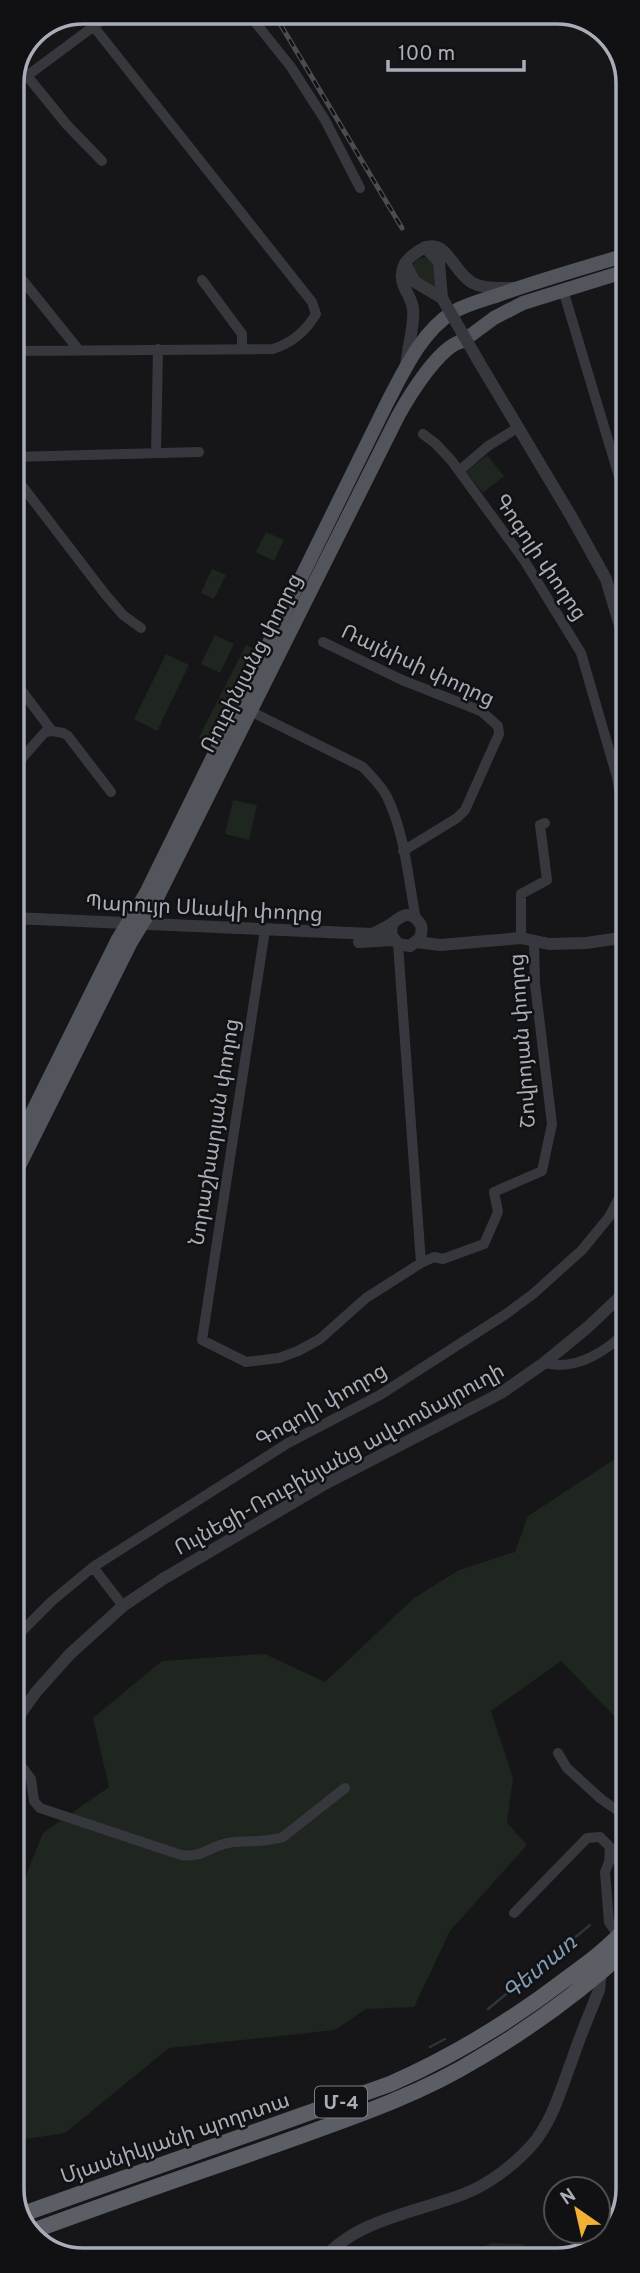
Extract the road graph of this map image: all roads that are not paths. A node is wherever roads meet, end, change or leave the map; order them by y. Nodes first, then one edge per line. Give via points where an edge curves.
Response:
1 (98, 24) edge
2 (257, 24) edge
3 (94, 27) junction
4 (26, 74) edge
5 (28, 76) junction
6 (25, 78) edge
7 (102, 161) dead end
8 (360, 188) dead end
9 (425, 247) junction
10 (616, 258) edge
11 (405, 263) junction
12 (616, 274) edge
13 (202, 280) dead end
14 (24, 282) edge
15 (513, 288) junction
16 (563, 290) junction
17 (442, 298) junction
18 (467, 305) junction
19 (443, 321) junction
20 (481, 327) junction
21 (458, 341) junction
22 (79, 349) junction
23 (158, 349) junction
24 (242, 349) junction
25 (24, 351) edge
26 (406, 368) junction
27 (519, 427) junction
28 (423, 434) dead end
29 (199, 452) dead end
30 (156, 453) junction
31 (24, 457) edge
32 (616, 466) edge
33 (459, 471) junction
34 (24, 488) edge
35 (616, 612) edge
36 (141, 628) dead end
37 (323, 642) dead end
38 (24, 694) edge
39 (250, 711) junction
40 (52, 731) junction
41 (24, 756) edge
42 (616, 774) edge
43 (111, 792) dead end
44 (545, 823) dead end
45 (403, 851) junction
46 (410, 917) junction
47 (24, 920) edge
48 (392, 924) junction
49 (132, 928) junction
50 (264, 934) junction
51 (616, 938) edge
52 (528, 940) junction
53 (407, 941) junction
54 (24, 1130) edge
55 (24, 1155) edge
56 (616, 1204) edge
57 (421, 1263) junction
58 (616, 1300) edge
59 (616, 1339) edge
60 (202, 1340) joint
61 (544, 1363) junction
62 (93, 1567) junction
63 (123, 1606) junction
64 (24, 1629) edge
65 (24, 1704) edge
66 (26, 1707) junction
67 (24, 1710) edge
68 (558, 1753) dead end
69 (24, 1770) edge
70 (345, 1788) dead end
71 (616, 1809) edge
72 (616, 1855) edge
73 (609, 1862) junction
74 (514, 1913) dead end
75 (616, 1929) edge
76 (616, 1944) edge
77 (616, 1950) edge
78 (601, 1972) junction
79 (29, 2212) edge
80 (40, 2229) edge
81 (332, 2248) edge

1 - 3 street
2 - 8 street via 325,120
3 - 5 street
3 - 24 street via 312,302 316,314 297,338 273,349
4 - 5 street
5 - 6 street
5 - 7 street
9 - 11 street
9 - 15 street via 441,248 472,283
9 - 17 street via 440,265
10 - 15 main road, Ռուբինյանց փողոց
11 - 17 street via 415,282
11 - 26 street via 403,285 414,312
12 - 16 main road, Ռուբինյանց փողոց
13 - 24 street via 242,334
14 - 22 street
15 - 18 main road, Ռուբինյանց փողոց
16 - 20 main road, Ռուբինյանց փողոց via 523,303
16 - 32 street
17 - 27 street, bridge
18 - 19 main road, Ռուբինյանց փողոց
18 - 20 main road
19 - 21 main road
19 - 26 main road, Ռուբինյանց փողոց
20 - 21 main road, Ռուբինյանց փողոց
21 - 39 main road, Ռուբինյանց փողոց via 429,370 398,415
22 - 23 street
22 - 25 street
23 - 24 street
23 - 30 street
26 - 49 main road, Ռուբինյանց փողոց
27 - 33 street
27 - 35 street via 606,579
28 - 33 street, Գոգոլի փողոց
29 - 30 street
30 - 31 street
33 - 42 street, Գոգոլի փողոց via 524,560 581,653
34 - 36 street via 105,594
37 - 45 street, Ռայնիսի փողոց via 481,711 498,726 499,734 464,810
38 - 40 street
39 - 45 street via 363,767 387,795
39 - 49 main road, Ռուբինյանց փողոց via 153,906
40 - 41 street via 45,732
40 - 43 street via 68,736
44 - 52 street via 540,825 547,880 521,894
45 - 46 street
46 - 48 street, Պարույր Սևակի փողոց
46 - 53 street via 421,925
47 - 49 street, Պարույր Սևակի փողոց
48 - 50 street, Պարույր Սևակի փողոց via 372,934
48 - 53 street via 391,935
49 - 50 street, Պարույր Սևակի փողոց
49 - 54 main road, Ռուբինյանց փողոց
49 - 55 main road, Ռուբինյանց փողոց
50 - 53 street, Պարույր Սևակի փողոց via 373,943
50 - 60 street, Նորաշխարյան փողոց
51 - 52 street via 548,944
52 - 53 street
52 - 57 street, Շովրոյան փողոց via 552,1124 542,1171 494,1192 498,1212 484,1244
53 - 57 street via 400,962
56 - 62 street, Գոգոլի փողոց via 582,1250 506,1314 380,1395 288,1443
57 - 60 street, Շովրոյան փողոց via 366,1298 320,1339 279,1358 246,1362
58 - 61 street, Ուլնեցի-Ռուբինյանց ավտոմայրուղի
59 - 61 street via 573,1364 557,1367
61 - 63 street, Ուլնեցի-Ռուբինյանց ավտոմայրուղի via 480,1405 323,1485
62 - 63 street
62 - 64 street, Գոգոլի փողոց
63 - 66 street, Ուլնեցի-Ռուբինյանց ավտոմայրուղի via 70,1654
65 - 66 street
66 - 67 street, Ուլնեցի-Ռուբինյանց ավտոմայրուղի
68 - 71 street via 566,1768
69 - 70 street via 40,1808 194,1857 225,1843 283,1838
72 - 73 street
73 - 74 street via 610,1847 600,1837 587,1838
73 - 75 street via 604,1872 609,1922
76 - 79 highway, Մյասնիկյանի պողոտա / Մ-4 via 507,2021 435,2064
77 - 78 highway, Մյասնիկյանի պողոտա / Մ-4
78 - 80 highway, Մյասնիկյանի պողոտա / Մ-4 via 478,2059 402,2097
78 - 81 street via 599,1990 559,2096 531,2146 468,2193 354,2232

